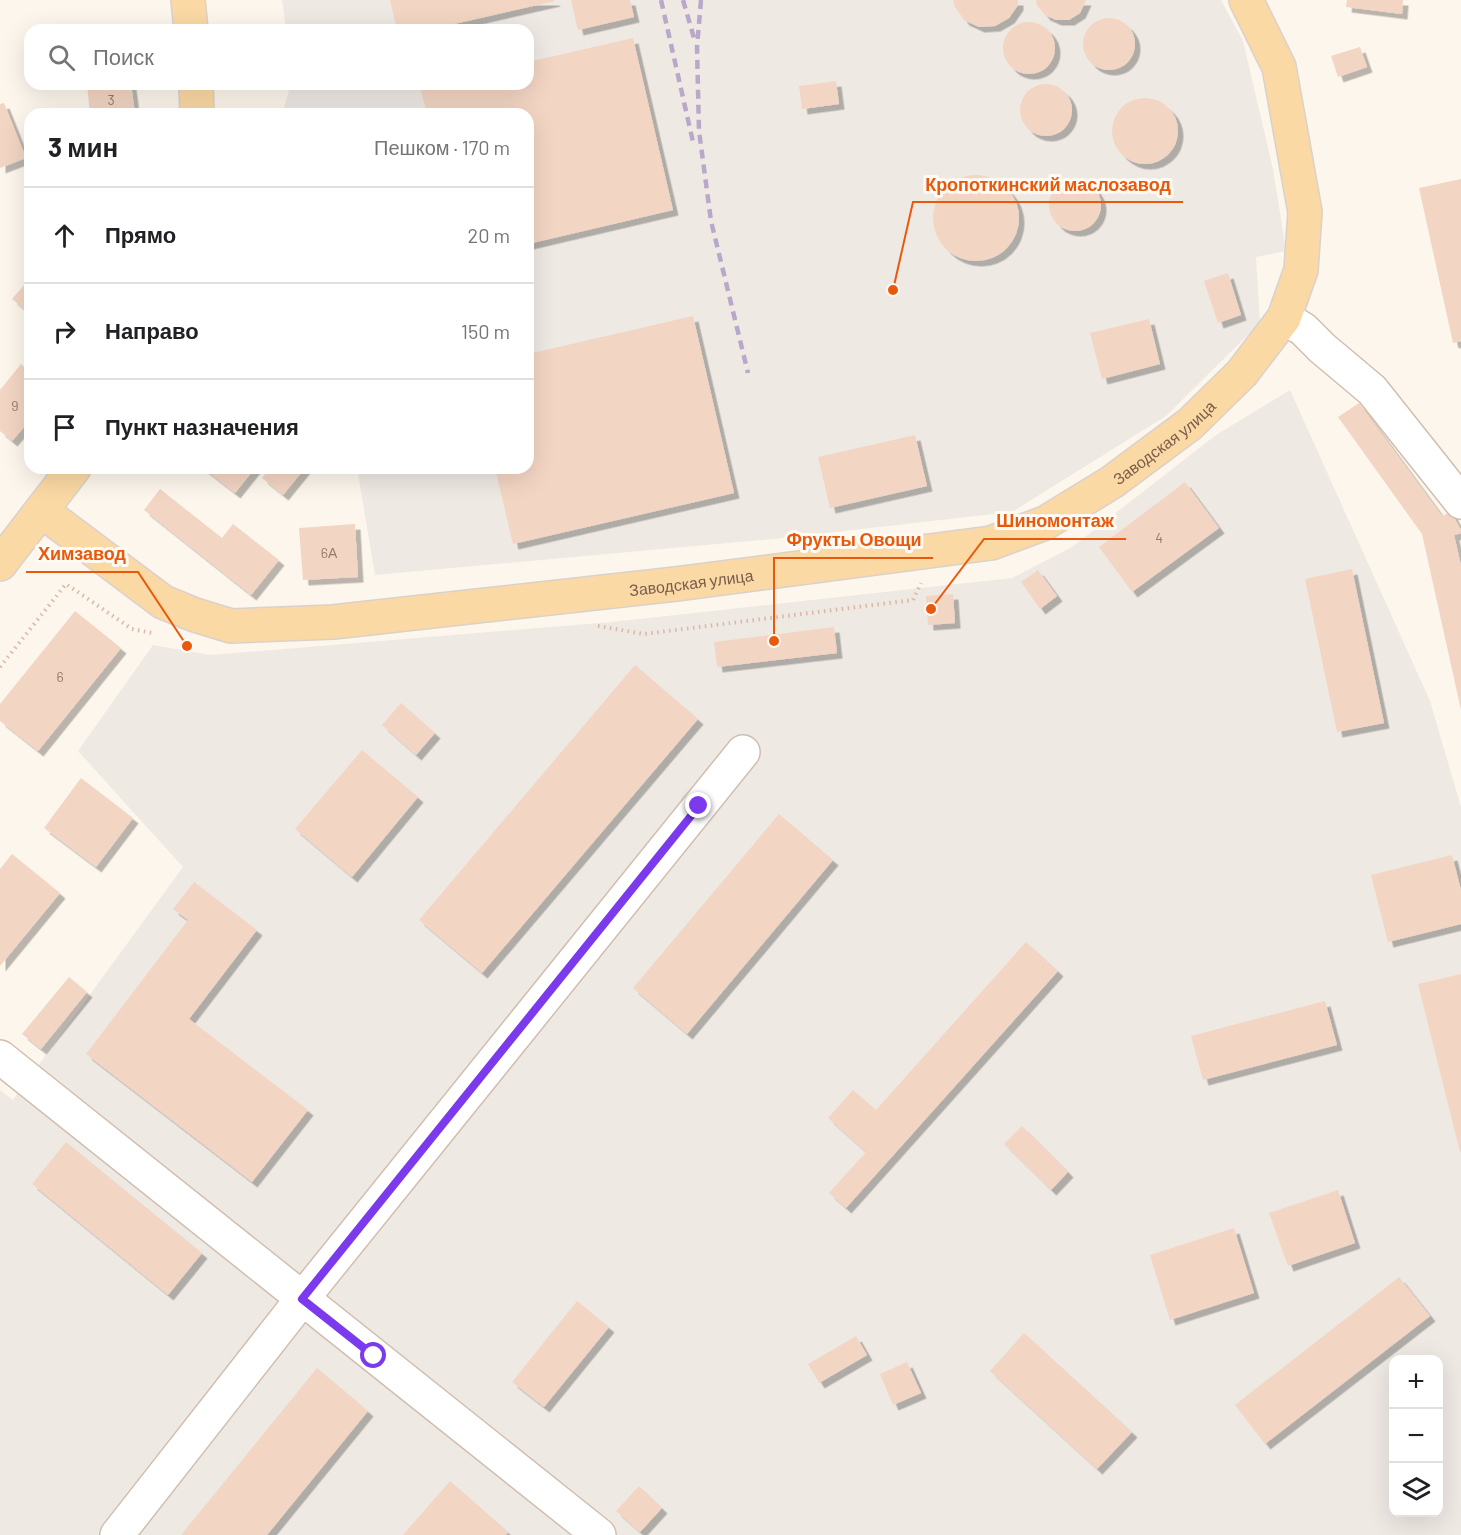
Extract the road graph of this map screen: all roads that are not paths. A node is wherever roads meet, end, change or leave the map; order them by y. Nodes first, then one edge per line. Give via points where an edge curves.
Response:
1 (188, 0) edge
2 (1246, 0) edge
3 (190, 24) edge
4 (196, 90) edge
5 (197, 108) edge
6 (1284, 318) junction
7 (70, 474) edge
8 (1461, 502) edge
9 (42, 511) junction
10 (0, 564) edge
11 (743, 752) dead end
12 (0, 1057) edge
13 (302, 1299) junction
14 (117, 1535) edge
15 (599, 1535) edge

1 - 3 main road
2 - 6 main road, Заводская улица via 1279,67 1305,213 1301,270
4 - 5 main road
6 - 8 lane via 1303,329 1372,390
6 - 9 main road, Заводская улица via 1242,374 1190,424 1112,482 1045,523 991,543 676,584 333,622 231,626 163,602
7 - 9 main road
9 - 10 main road
11 - 13 lane
12 - 13 lane
13 - 14 lane
13 - 15 lane

